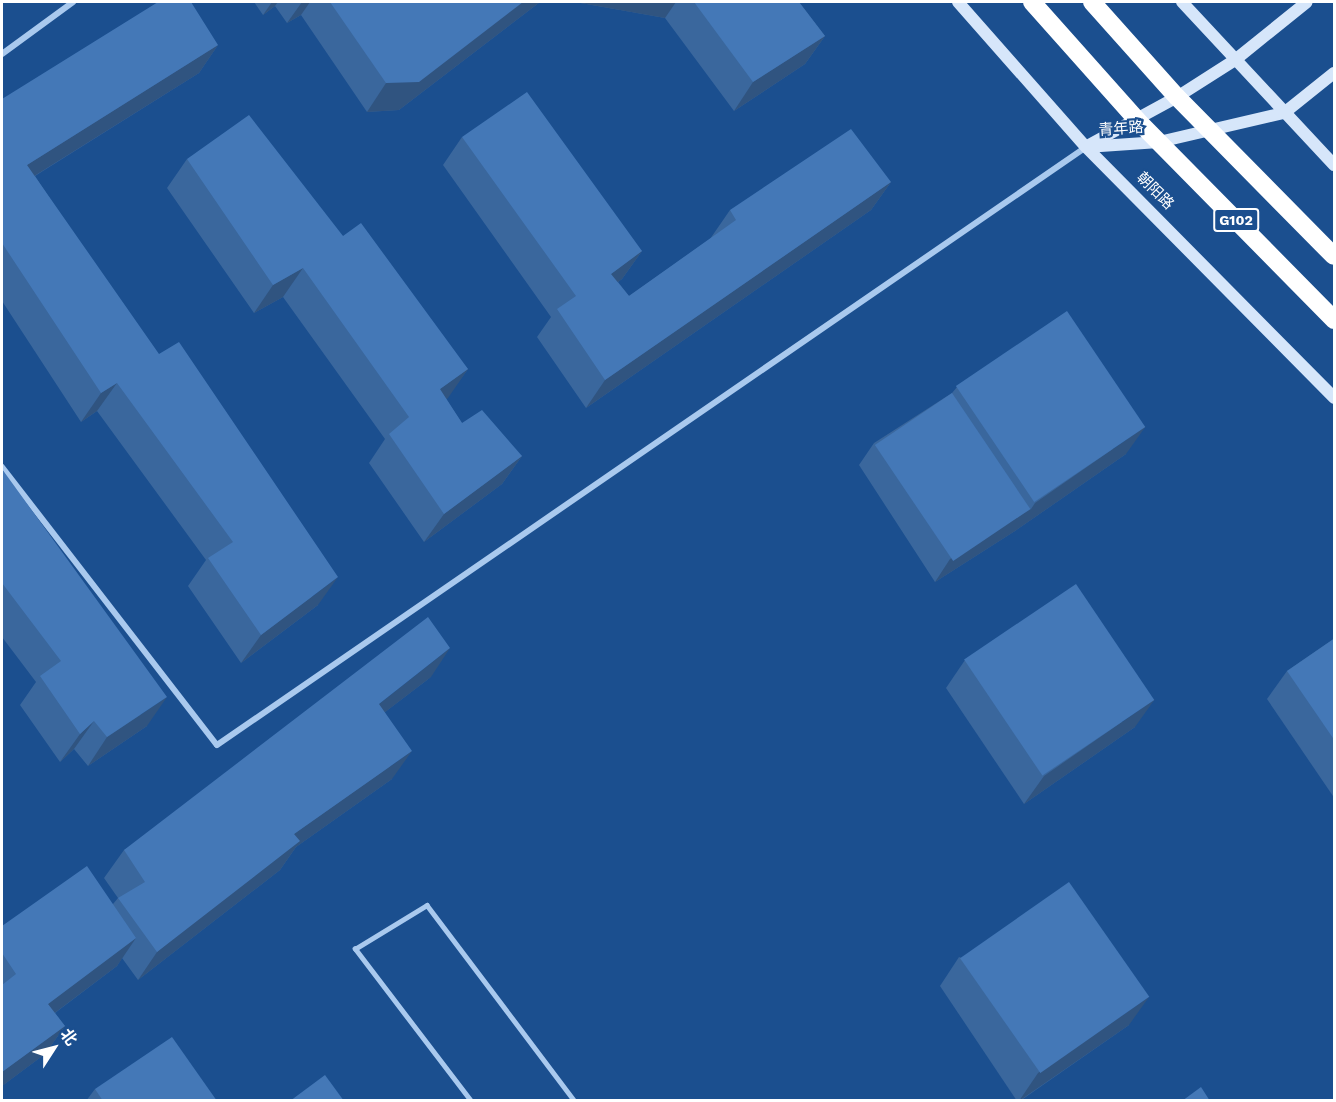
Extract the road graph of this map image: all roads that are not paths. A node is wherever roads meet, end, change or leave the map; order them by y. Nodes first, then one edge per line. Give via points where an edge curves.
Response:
1 (74, 2) edge
2 (958, 2) edge
3 (1032, 2) edge
4 (1092, 2) edge
5 (1182, 2) edge
6 (1307, 2) edge
7 (2, 54) edge
8 (1235, 60) junction
9 (1335, 73) edge
10 (1177, 97) junction
11 (1284, 113) junction
12 (1137, 120) junction
13 (1210, 130) junction
14 (1160, 142) junction
15 (1086, 147) junction
16 (1335, 165) edge
17 (1335, 256) edge
18 (1335, 320) edge
19 (1335, 398) edge
20 (2, 468) edge
21 (470, 1101) edge
22 (574, 1101) edge

1 - 7 street
2 - 15 street, 朝阳路
3 - 12 highway, G102
4 - 10 highway, G102
5 - 8 street
6 - 8 street, 青年路
8 - 10 street, 青年路
8 - 11 street
9 - 11 street, 青年路
10 - 12 street, 青年路
10 - 13 highway, G102
11 - 13 street, 青年路
11 - 16 street
12 - 14 highway, G102
12 - 15 street, 青年路
13 - 14 street, 青年路
13 - 17 highway, G102
14 - 15 street, 青年路
14 - 18 highway, G102
15 - 19 street, 朝阳路
15 - 20 street via 217,745
21 - 22 lane via 355,949 427,906

